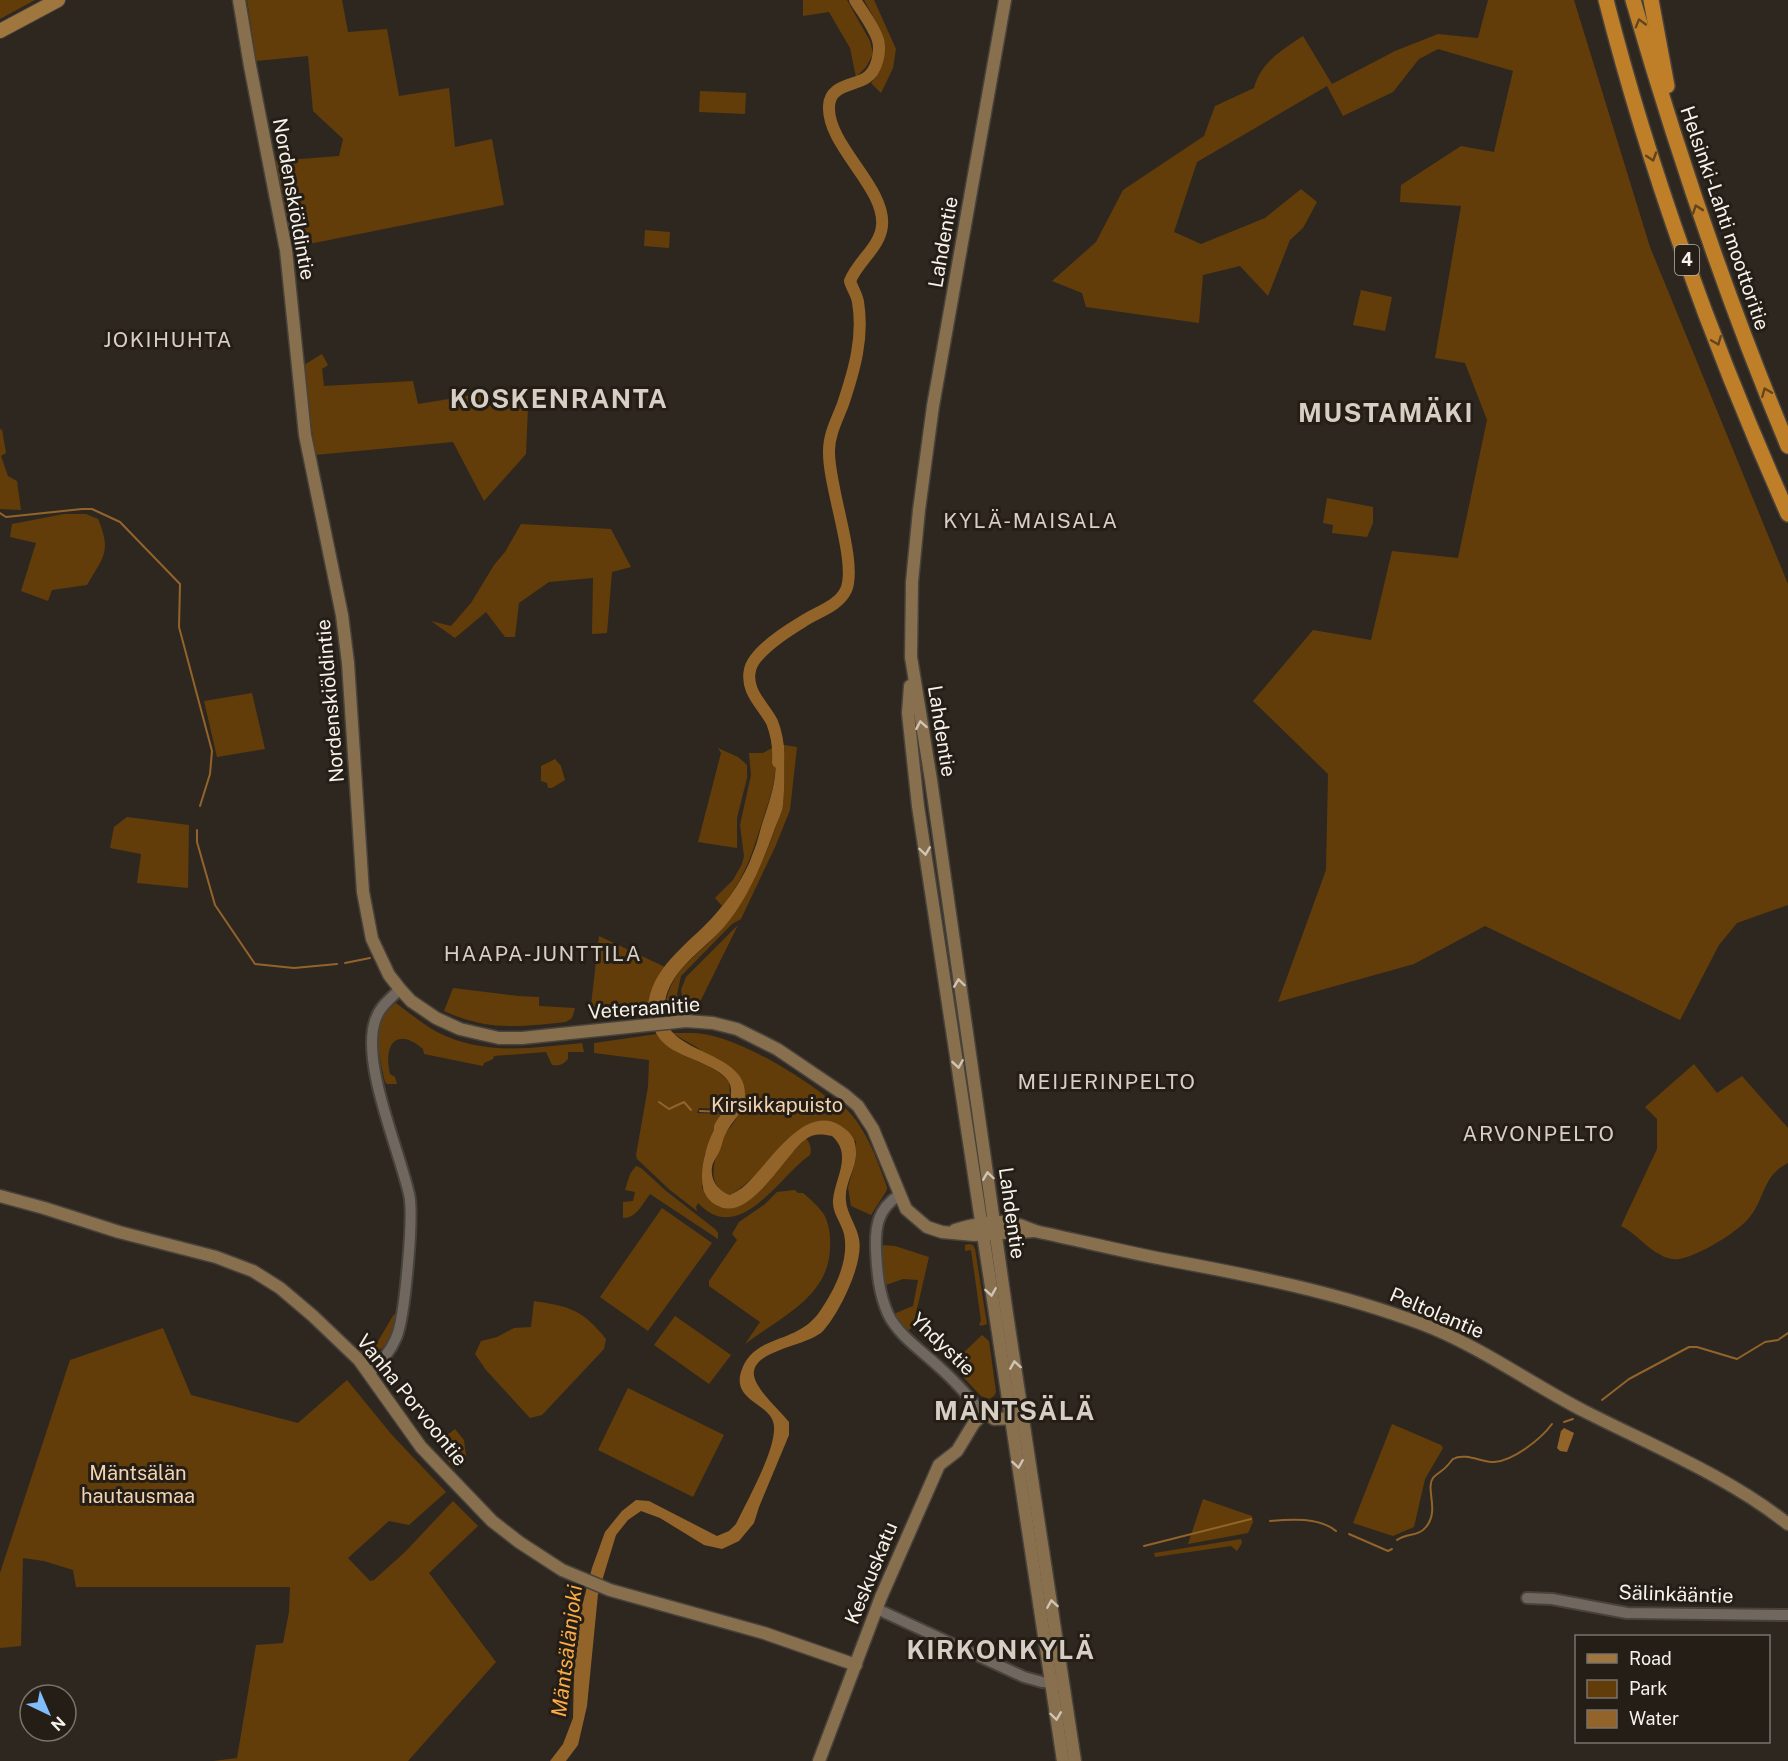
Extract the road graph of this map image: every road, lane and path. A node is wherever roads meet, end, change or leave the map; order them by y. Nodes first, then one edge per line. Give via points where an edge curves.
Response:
1 (58, 0) edge
2 (239, 0) edge
3 (1005, 0) edge
4 (1598, 0) edge
5 (1606, 0) edge
6 (1633, 0) edge
7 (1651, 0) edge
8 (0, 31) edge
9 (1640, 120) junction
10 (1689, 185) junction
11 (1788, 446) edge
12 (1788, 514) edge
13 (912, 670) junction
14 (400, 989) junction
15 (899, 1195) junction
16 (0, 1196) edge
17 (995, 1228) junction
18 (981, 1229) junction
19 (369, 1374) junction
20 (1016, 1412) junction
21 (985, 1414) junction
22 (1788, 1524) edge
23 (1527, 1598) dead end
24 (877, 1609) junction
25 (1788, 1615) edge
26 (856, 1665) junction
27 (1056, 1677) junction
28 (819, 1761) edge
29 (1063, 1761) edge
30 (1075, 1761) edge

1 - 8 main road
2 - 14 main road, Nordenskiöldintie via 286,250 305,435 342,615 367,920 378,954
3 - 13 main road, Lahdentie via 933,406 912,582
4 - 9 highway
5 - 9 highway, 4
10 -> 6 highway, Helsinki-Lahti moottoritie / 4
7 - 10 highway via 1667,85 1688,157
9 -> 12 highway, 4 via 1711,326
11 -> 10 highway, Helsinki-Lahti moottoritie / 4 via 1734,313
17 -> 13 main road, Lahdentie
13 -> 18 main road, Lahdentie via 908,713 915,783
14 - 15 main road, Veteraanitie via 436,1018 460,1029 500,1038 674,1022 706,1022 737,1029 777,1049 858,1106 873,1129
14 - 19 street via 375,1019 373,1049 390,1133 410,1197 405,1297 398,1336
15 - 18 main road, Veteraanitie via 910,1214 934,1230
15 - 21 street, Yhdystie via 886,1206 876,1226 877,1273 884,1304 897,1327
16 - 19 main road, Vanha Porvoontie via 253,1271 305,1308
17 - 18 main road, Veteraanitie
20 -> 17 main road, Lahdentie
17 - 22 main road, Peltolantie via 1018,1224 1148,1256 1261,1277 1424,1324 1561,1399 1700,1468
18 -> 20 main road, Lahdentie
19 - 26 main road, Vanha Porvoontie via 421,1447 492,1521 534,1553 574,1576 610,1590 718,1619
20 - 21 main road via 994,1409
20 - 27 main road, Lahdentie
21 - 24 main road, Keskuskatu via 974,1423 957,1451 939,1465
23 - 25 street, Sälinkääntie via 1627,1613
24 - 26 main road, Keskuskatu
24 - 27 street via 1024,1677
26 - 28 main road, Keskuskatu
27 -> 29 main road, Lahdentie
27 - 30 main road, Lahdentie

